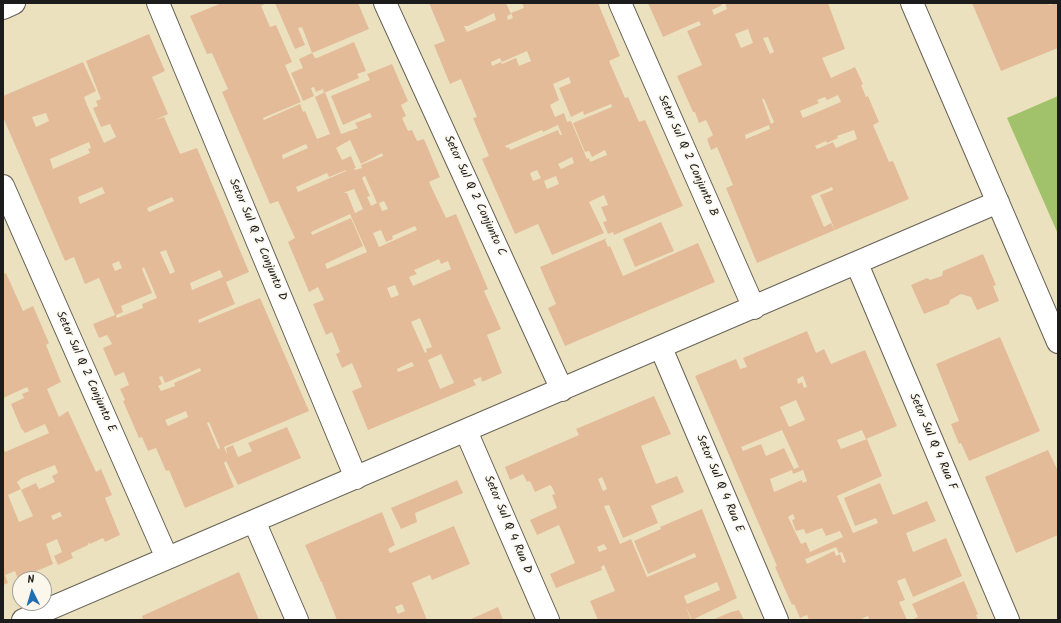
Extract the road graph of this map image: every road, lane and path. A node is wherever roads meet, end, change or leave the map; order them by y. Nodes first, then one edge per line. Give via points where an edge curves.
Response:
1 (14, 3) edge
2 (158, 3) edge
3 (385, 3) edge
4 (620, 3) edge
5 (912, 3) edge
6 (3, 8) edge
7 (3, 186) edge
8 (998, 202) junction
9 (857, 264) junction
10 (754, 308) junction
11 (1058, 342) edge
12 (661, 348) junction
13 (562, 390) junction
14 (466, 431) junction
15 (356, 478) junction
16 (254, 521) junction
17 (166, 558) junction
18 (57, 613) edge
19 (23, 620) edge
20 (297, 620) edge
21 (548, 620) edge
22 (777, 620) edge
23 (1008, 620) edge

1 - 6 street
2 - 15 street, Setor Sul Q 2 Conjunto D
3 - 13 street, Setor Sul Q 2 Conjunto C
4 - 10 street, Setor Sul Q 2 Conjunto B
5 - 8 street
7 - 17 street, Setor Sul Q 2 Conjunto E
8 - 9 street
8 - 11 street
9 - 10 street
9 - 23 street, Setor Sul Q 4 Rua F
10 - 12 street
12 - 13 street
12 - 22 street, Setor Sul Q 4 Rua E
13 - 14 street
14 - 15 street
14 - 21 street, Setor Sul Q 4 Rua D
15 - 16 street
16 - 17 street
16 - 20 street
17 - 18 street
18 - 19 street

